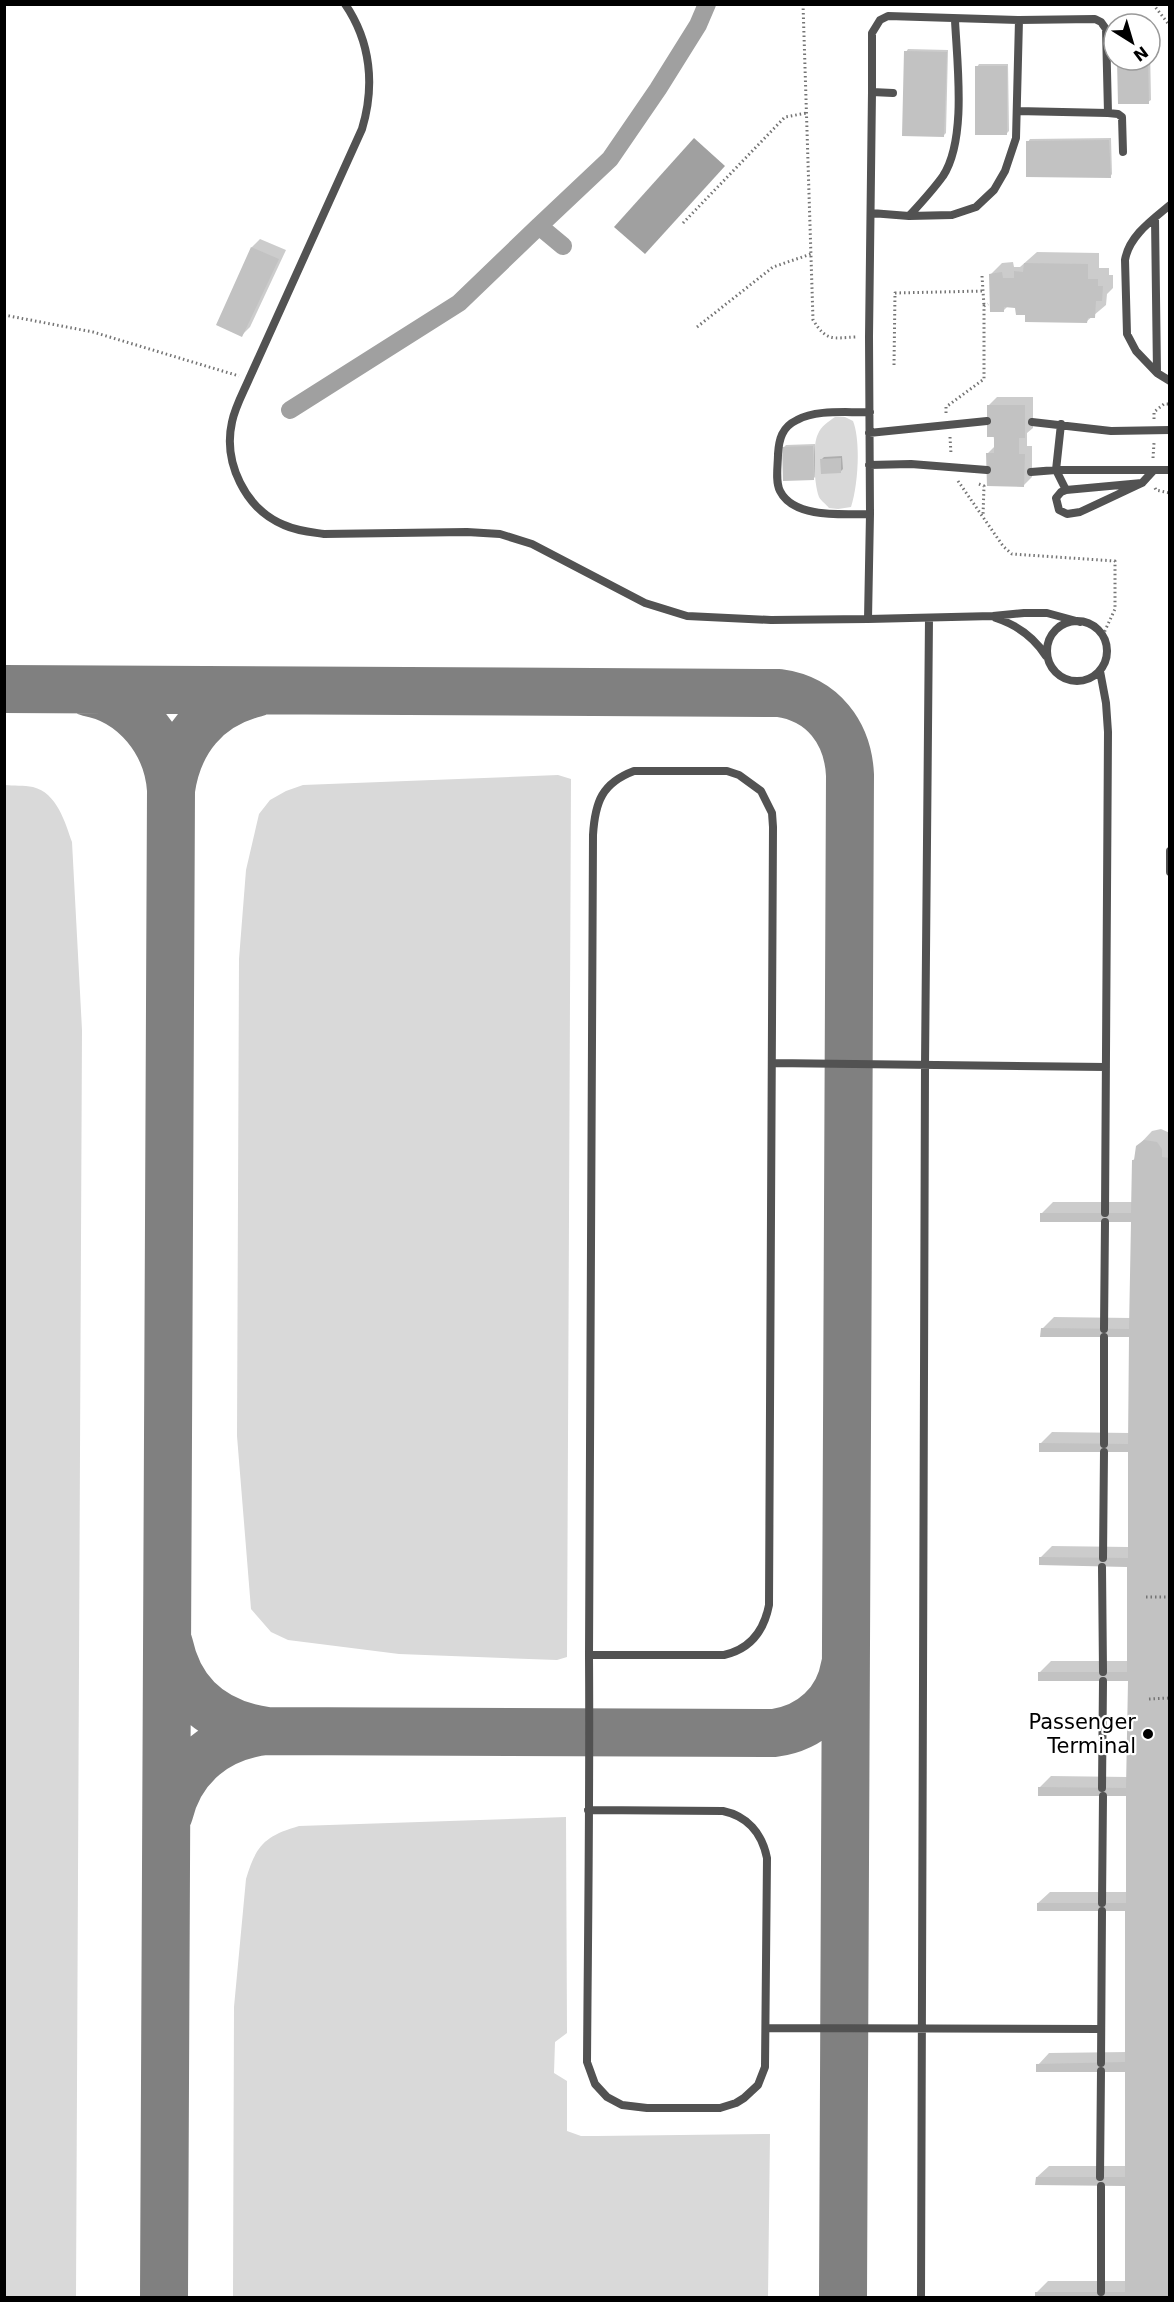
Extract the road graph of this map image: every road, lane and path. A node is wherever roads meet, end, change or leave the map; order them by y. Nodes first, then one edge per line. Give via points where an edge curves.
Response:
1 (345, 4) edge
2 (803, 4) edge
3 (1153, 4) edge
4 (956, 20) junction
5 (1019, 20) junction
6 (1170, 26) edge
7 (872, 92) junction
8 (893, 93) dead end
9 (1017, 111) junction
10 (807, 112) junction
11 (1108, 113) junction
12 (1123, 152) dead end
13 (1170, 205) edge
14 (871, 213) junction
15 (909, 216) junction
16 (1155, 218) junction
17 (683, 223) dead end
18 (811, 254) junction
19 (982, 276) dead end
20 (983, 291) junction
21 (984, 306) dead end
22 (4, 315) edge
23 (697, 327) dead end
24 (849, 337) dead end
25 (894, 365) dead end
26 (1157, 373) junction
27 (249, 379) junction
28 (1170, 381) edge
29 (1170, 404) edge
30 (870, 412) junction
31 (987, 422) dead end
32 (1032, 422) dead end
33 (1061, 424) junction
34 (1155, 430) junction
35 (1170, 430) edge
36 (869, 433) junction
37 (869, 465) junction
38 (987, 470) dead end
39 (1056, 470) junction
40 (1170, 470) edge
41 (1153, 471) junction
42 (1031, 472) dead end
43 (958, 481) dead end
44 (1142, 483) junction
45 (1066, 490) junction
46 (1170, 493) edge
47 (870, 514) junction
48 (993, 616) junction
49 (929, 618) junction
50 (868, 619) junction
51 (1080, 621) junction
52 (1103, 635) junction
53 (1048, 660) junction
54 (1100, 671) junction
55 (1170, 850) edge
56 (1170, 872) edge
57 (772, 1063) junction
58 (925, 1065) junction
59 (1106, 1067) junction
60 (1146, 1597) dead end
61 (1170, 1597) edge
62 (589, 1655) junction
63 (1170, 1698) edge
64 (1149, 1699) dead end
65 (588, 1810) junction
66 (766, 2028) junction
67 (922, 2028) junction
68 (1101, 2029) junction
69 (1101, 2292) dead end
70 (921, 2298) edge

1 - 27 lane via 363,39 369,62 368,111
2 - 10 path
3 - 6 path
4 - 5 lane
4 - 7 lane via 888,16 880,20 872,33
4 - 15 lane via 958,114 952,157 943,175
5 - 9 lane
5 - 11 lane via 1101,22 1106,29
7 - 8 lane
7 - 14 lane
9 - 11 lane
9 - 15 lane via 1016,138 994,190 976,207 952,215
10 - 17 path via 785,117
10 - 18 path
11 - 12 lane via 1122,117
13 - 16 lane
14 - 15 lane
14 - 30 lane
16 - 26 lane
16 - 26 lane via 1134,238 1125,260 1127,334 1136,351
18 - 23 path via 773,267
18 - 24 path via 813,320 822,334
19 - 20 path
20 - 21 path
20 - 25 path via 895,293
22 - 27 path via 93,332
26 - 28 lane
27 - 50 lane via 232,422 233,464 249,498 283,525 324,534 501,534 532,544 645,603 687,616
29 - 34 path via 1154,412
30 - 36 lane
30 - 47 lane via 808,415 794,421 778,441 777,478 779,490 799,508 833,514
31 - 36 lane
32 - 33 lane
33 - 34 lane via 1111,431
33 - 39 lane
34 - 35 lane
34 - 41 path
36 - 37 lane
37 - 38 lane
37 - 47 lane
39 - 41 lane
39 - 42 lane
39 - 45 lane
40 - 41 lane
41 - 44 lane
41 - 46 path via 1156,490
43 - 52 path via 1012,554 1115,561 1115,609
44 - 45 lane
44 - 45 lane via 1080,512 1067,514 1059,510 1056,498
47 - 50 lane
48 - 49 lane
48 - 51 lane via 1047,613
48 - 53 lane via 1021,629 1039,644
49 - 50 lane
49 - 58 lane
51 - 52 lane
51 - 53 lane via 1054,632 1049,641
52 - 54 lane via 1107,653
53 - 54 lane via 1054,672 1065,679 1090,679
54 - 59 lane via 1108,732
55 - 56 lane
57 - 58 lane
57 - 62 lane via 769,1605 764,1626 751,1642 724,1655
57 - 62 lane via 773,827 768,801 750,780 727,771 634,771 620,777 599,800 593,835
58 - 59 lane
58 - 67 lane
59 - 68 lane
60 - 61 path
62 - 65 lane
63 - 64 path
65 - 66 lane via 723,1811 740,1817 755,1830 767,1858
65 - 66 lane via 587,2062 595,2084 607,2097 630,2107 720,2108 736,2103 762,2078
66 - 67 lane
67 - 68 lane
67 - 70 lane
68 - 69 lane

